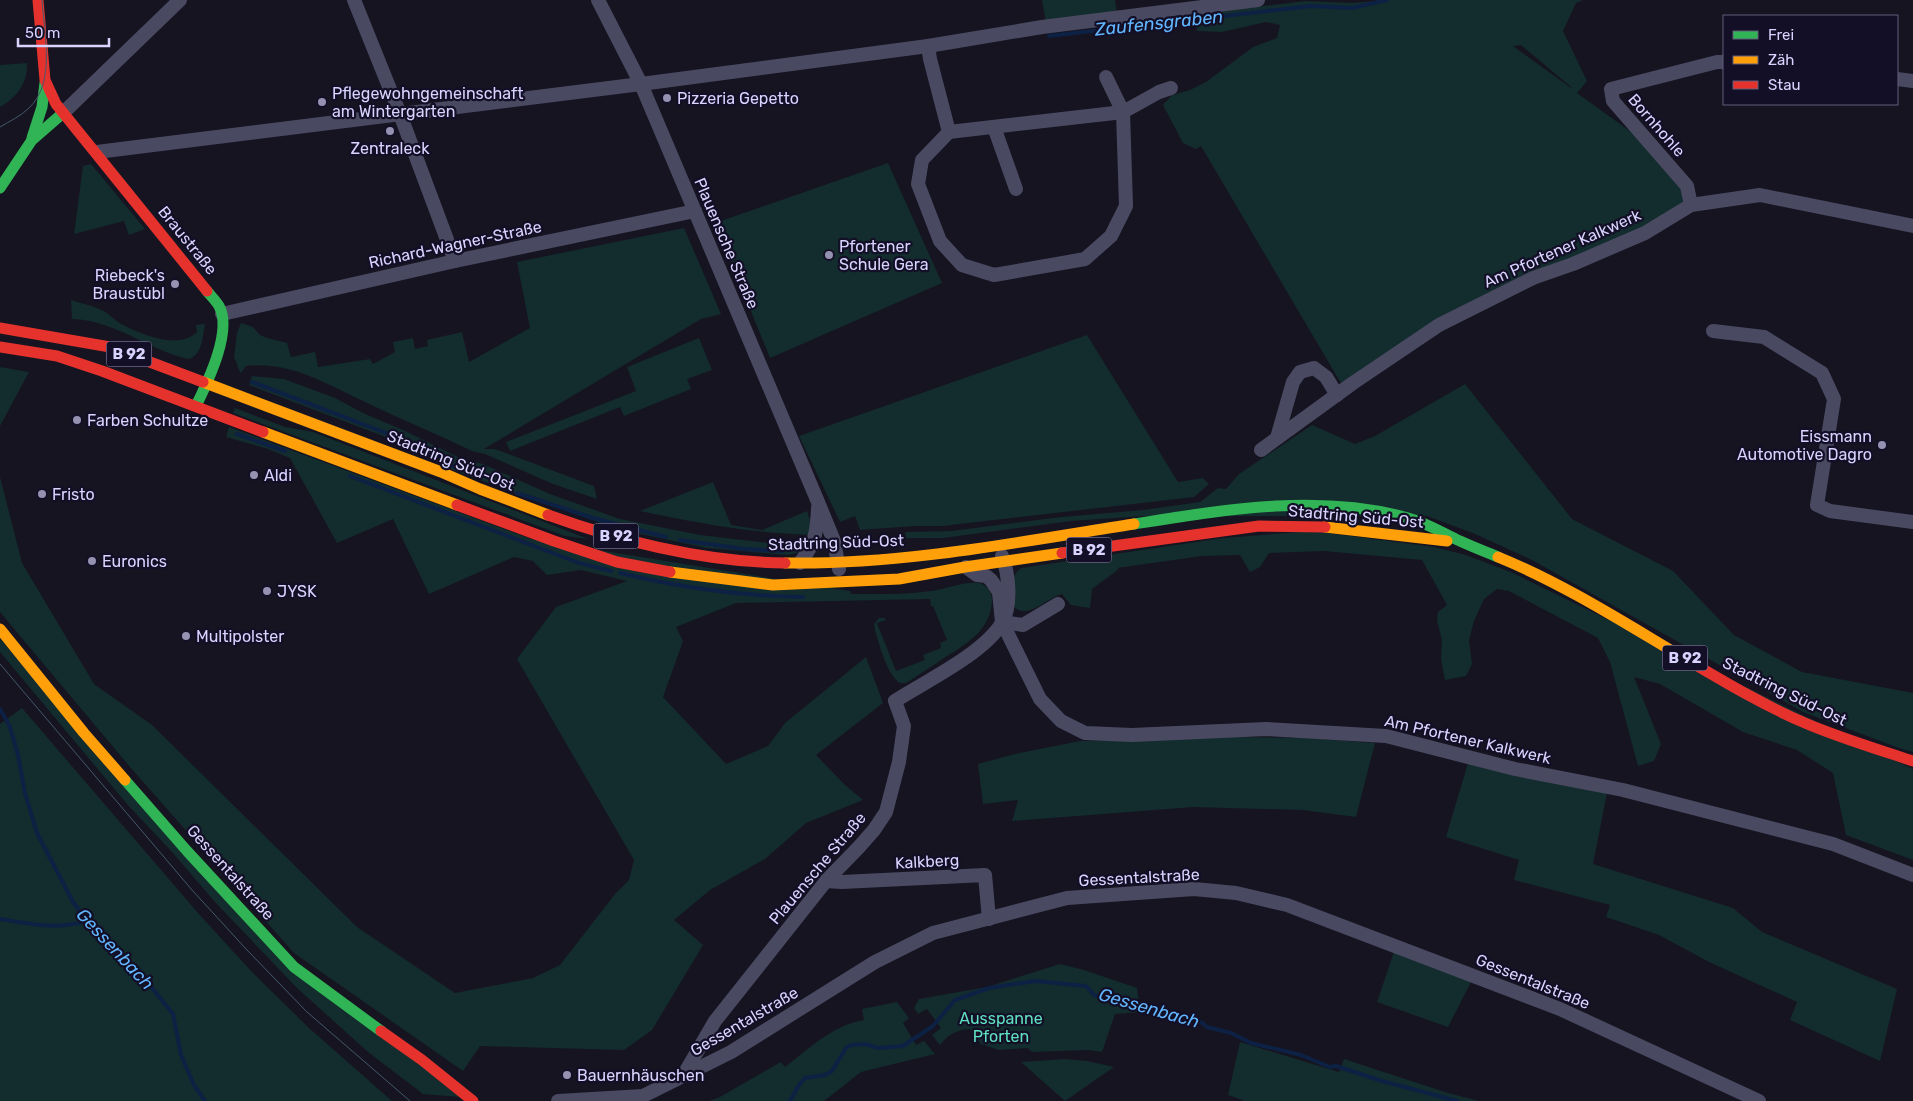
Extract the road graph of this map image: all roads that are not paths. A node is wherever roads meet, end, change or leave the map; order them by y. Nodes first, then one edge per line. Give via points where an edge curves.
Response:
1 (38, 0) edge
2 (180, 0) edge
3 (354, 0) edge
4 (598, 0) edge
5 (1258, 0) edge
6 (166, 7) edge
7 (928, 46) junction
8 (1723, 62) edge
9 (1106, 77) dead end
10 (1898, 78) edge
11 (45, 80) junction
12 (1913, 81) edge
13 (641, 84) junction
14 (1171, 88) dead end
15 (1123, 112) junction
16 (63, 113) junction
17 (400, 114) junction
18 (994, 127) junction
19 (949, 132) junction
20 (32, 140) junction
21 (96, 152) junction
22 (0, 188) edge
23 (1016, 189) dead end
24 (1691, 205) junction
25 (695, 211) junction
26 (1913, 226) edge
27 (456, 260) junction
28 (222, 314) junction
29 (0, 328) edge
30 (1713, 331) dead end
31 (0, 347) edge
32 (206, 383) junction
33 (1337, 395) junction
34 (196, 406) junction
35 (1277, 438) junction
36 (1261, 450) dead end
37 (818, 502) junction
38 (1913, 522) edge
39 (1462, 542) junction
40 (997, 544) junction
41 (1025, 560) joint
42 (838, 562) junction
43 (800, 563) junction
44 (965, 567) junction
45 (1006, 569) junction
46 (840, 583) junction
47 (1058, 604) dead end
48 (1002, 622) junction
49 (0, 629) edge
50 (1913, 761) edge
51 (1913, 875) edge
52 (826, 881) junction
53 (989, 919) junction
54 (682, 1076) junction
55 (473, 1101) edge
56 (558, 1101) edge
57 (1759, 1101) edge

1 - 11 main road
2 - 6 street
3 - 17 street
4 - 13 street, Plauensche Straße
5 - 7 street via 1042,27
6 - 16 street
7 - 13 street
7 - 19 street
8 - 24 street, Bornhohle via 1611,89 1613,101 1687,186
9 - 15 street
10 - 12 street
11 - 16 main road, Braustraße
11 - 20 main road via 42,107
13 - 17 street
13 - 25 street, Plauensche Straße
14 - 15 street
15 - 18 street
15 - 19 street via 1126,206 1111,236 1085,259 994,275 962,265 940,241 918,184 922,160
16 - 20 main road
16 - 21 main road, Braustraße
17 - 21 street
17 - 27 street
18 - 19 street
18 - 23 street
20 - 21 main road via 59,134 73,136
20 - 22 main road
21 - 28 main road, Braustraße via 214,298
24 - 26 street, Am Pfortener Kalkwerk via 1760,195
24 - 33 street, Am Pfortener Kalkwerk via 1645,233 1533,278 1439,325
25 - 27 street, Richard-Wagner-Straße
25 - 37 street, Plauensche Straße
27 - 28 street, Richard-Wagner-Straße
28 - 32 main road, Braustraße via 222,343
29 - 32 main road, Stadtring Süd-Ost / B 92 via 110,347
30 - 38 street via 1764,337 1822,373 1834,399 1817,505 1830,511
31 - 34 main road, B 92 via 84,364
32 - 34 main road, Braustraße
32 - 43 main road, Stadtring Süd-Ost / B 92 via 441,472 487,494 623,539 690,553
33 - 35 street, Am Pfortener Kalkwerk
33 - 35 street via 1326,377 1314,368 1300,372 1293,382
34 - 46 main road, B 92 via 616,562 773,585
35 - 36 street, Am Pfortener Kalkwerk
37 - 42 street, Plauensche Straße via 834,541
37 - 43 street, Plauensche Straße via 814,542
39 - 40 main road, Stadtring Süd-Ost / B 92 via 1409,518 1338,506 1294,505 1212,512
39 - 41 main road, Stadtring Süd-Ost / B 92 via 1334,527 1259,526
39 - 50 main road, Stadtring Süd-Ost / B 92 via 1552,581 1800,721 1846,740
40 - 42 main road, Stadtring Süd-Ost / B 92
40 - 45 street, Plauensche Straße
41 - 45 street
42 - 43 main road, Stadtring Süd-Ost / B 92
42 - 46 street, Plauensche Straße
44 - 45 main road, B 92
44 - 46 main road, B 92 via 899,580
44 - 48 street via 991,580 999,592
45 - 48 street, Plauensche Straße via 1007,601
47 - 48 street via 1023,625
48 - 51 street, Am Pfortener Kalkwerk via 1040,699 1061,721 1085,733 1132,735 1266,729 1386,736 1515,770 1623,790 1833,844
48 - 52 street, Plauensche Straße via 982,647 895,701 904,726 886,812 859,848
49 - 55 main road, Gessentalstraße via 84,733 294,967
52 - 53 street, Kalkberg via 985,875
52 - 54 street, Plauensche Straße via 715,1021
53 - 54 street, Gessentalstraße via 933,933 875,962 731,1052
53 - 57 street, Gessentalstraße via 1067,898 1194,889 1236,893 1287,905 1560,1009
54 - 56 street, Gessentalstraße via 643,1096

